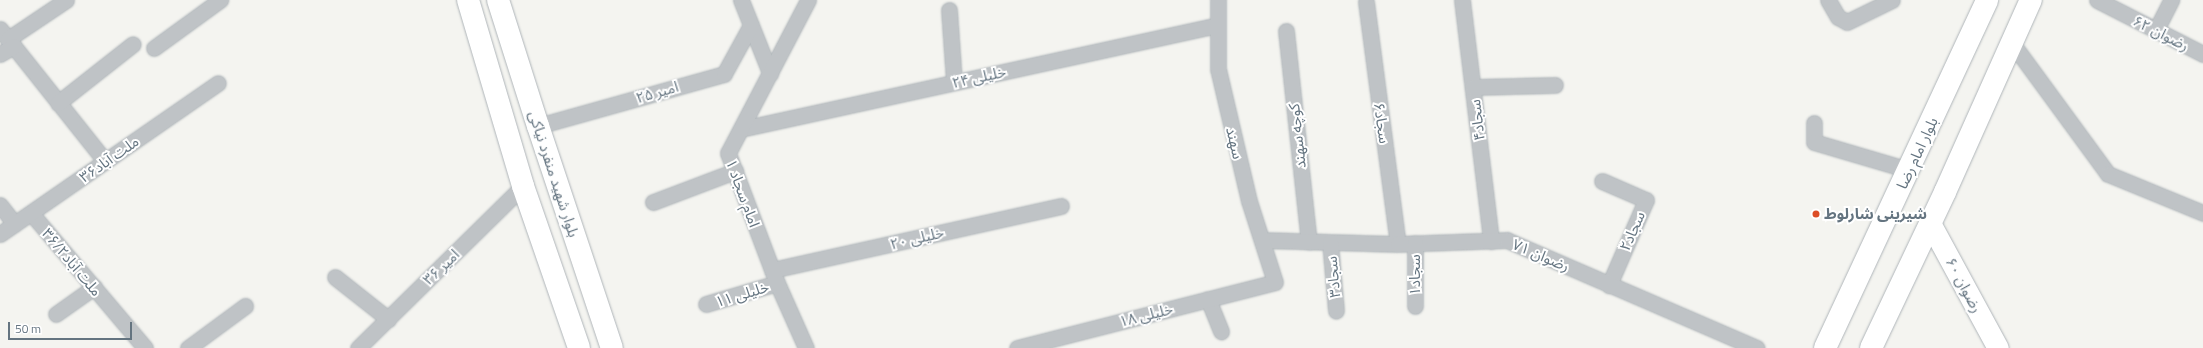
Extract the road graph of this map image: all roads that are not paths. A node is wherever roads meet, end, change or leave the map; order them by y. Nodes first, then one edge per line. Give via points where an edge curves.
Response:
1 (66, 0) edge
2 (220, 0) edge
3 (468, 0) edge
4 (498, 0) edge
5 (741, 0) edge
6 (808, 0) edge
7 (1218, 0) edge
8 (1462, 0) edge
9 (1828, 0) edge
10 (1892, 0) edge
11 (2031, 0) edge
12 (2097, 0) edge
13 (2170, 0) edge
14 (1366, 2) dead end
15 (1982, 2) edge
16 (949, 10) dead end
17 (751, 25) junction
18 (1218, 25) junction
19 (2156, 30) junction
20 (1286, 31) dead end
21 (7, 38) edge
22 (2012, 43) junction
23 (133, 44) dead end
24 (154, 48) dead end
25 (0, 54) edge
26 (2203, 54) edge
27 (770, 73) junction
28 (954, 82) junction
29 (218, 83) dead end
30 (1555, 86) dead end
31 (1473, 87) junction
32 (58, 103) junction
33 (1814, 122) dead end
34 (538, 126) junction
35 (741, 129) junction
36 (508, 134) junction
37 (105, 162) junction
38 (1909, 170) junction
39 (735, 171) junction
40 (1602, 181) dead end
41 (523, 186) junction
42 (653, 202) dead end
43 (0, 205) edge
44 (1061, 206) dead end
45 (30, 213) junction
46 (2203, 213) edge
47 (1930, 223) junction
48 (15, 224) junction
49 (0, 234) edge
50 (1262, 240) junction
51 (1491, 241) junction
52 (1309, 242) junction
53 (1330, 242) junction
54 (1415, 243) junction
55 (1398, 244) junction
56 (774, 276) junction
57 (335, 277) dead end
58 (1275, 282) joint
59 (1609, 285) junction
60 (94, 287) junction
61 (1208, 299) junction
62 (706, 304) dead end
63 (244, 306) dead end
64 (1415, 306) dead end
65 (1336, 311) dead end
66 (56, 314) dead end
67 (388, 319) junction
68 (1220, 332) dead end
69 (145, 348) edge
70 (188, 348) edge
71 (358, 348) edge
72 (579, 348) edge
73 (612, 348) edge
74 (806, 348) edge
75 (1017, 348) edge
76 (1757, 348) edge
77 (1826, 348) edge
78 (1871, 348) edge
79 (1998, 348) edge

1 - 21 street
2 - 24 street
3 - 36 main road, بلوار شهید منفرد نیاکی
4 - 34 main road, بلوار شهید منفرد نیاکی
5 - 17 street
6 - 27 street, امام سجاد ۱
7 - 18 street, سهند
8 - 31 street, سجاد۴
9 - 10 street via 1838,17 1847,22
11 - 22 main road
12 - 19 street, رضوان ۶۲
13 - 19 street
14 - 55 street, سجاد۶
15 - 38 main road, بلوار امام رضا
16 - 28 street
17 - 27 street
17 - 34 street, امیر ۲۵ via 724,74
18 - 28 street, خلیلی ۲۴
18 - 50 street, سهند via 1218,69 1249,201
19 - 26 street, رضوان ۶۲
20 - 52 street, كوچه سهند
21 - 25 street
21 - 32 street
22 - 46 street via 2108,174
22 - 47 main road
23 - 32 street
27 - 35 street, امام سجاد ۱
28 - 35 street, خلیلی ۲۴
29 - 37 street, ملت آباد۳۶
30 - 31 street
31 - 51 street, سجاد۴
32 - 37 street
33 - 38 street via 1814,142
34 - 36 main road
34 - 73 main road, بلوار شهید منفرد نیاکی
35 - 39 street, امام سجاد ۱ via 728,153
36 - 41 main road, بلوار شهید منفرد نیاکی
37 - 45 street, ملت آباد۳۶
38 - 77 main road, بلوار امام رضا
39 - 42 street
39 - 56 street, امام سجاد ۱
40 - 59 street, سجاد۲ via 1646,200
41 - 67 street, امیر ۳۶
41 - 72 main road, بلوار شهید منفرد نیاکی
43 - 48 street
44 - 56 street, خلیلی ۲۰
45 - 48 street, ملت آباد۳۶
45 - 60 street, ملت آباد۳۶/۲
47 - 78 main road
47 - 79 main road, رضوان ۶۰
48 - 49 street, ملت آباد۳۶
50 - 52 street, رضوان ۷۱
50 - 58 street, سهند
51 - 54 street, رضوان ۷۱
51 - 59 street, رضوان ۷۱ via 1507,240
52 - 53 street, رضوان ۷۱
53 - 55 street, رضوان ۷۱
53 - 65 street, سجاد۳
54 - 55 street, رضوان ۷۱
54 - 64 street, سجاد۱
56 - 62 street, خلیلی ۱۱
56 - 74 street, امام سجاد ۱
57 - 67 street
58 - 61 street, خلیلی ۱۸
59 - 76 street, رضوان ۷۱
60 - 66 street
60 - 69 street, ملت آباد۳۶/۲
61 - 68 street
61 - 75 street, خلیلی ۱۸
63 - 70 street
67 - 71 street, امیر ۳۶

